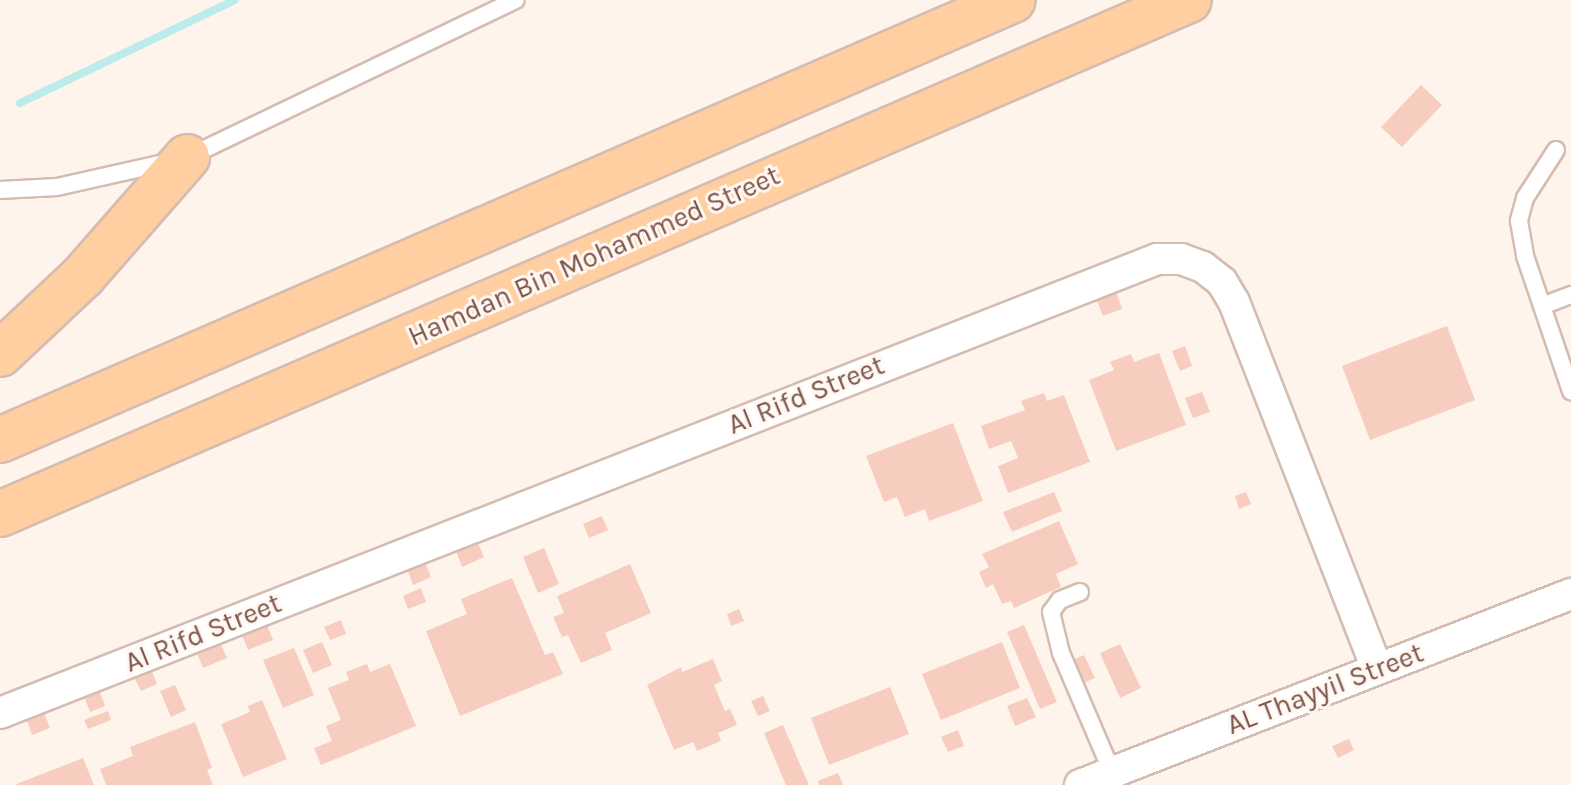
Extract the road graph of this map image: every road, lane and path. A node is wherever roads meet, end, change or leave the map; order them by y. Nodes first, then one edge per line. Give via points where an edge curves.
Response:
1 (516, 0) edge
2 (1013, 0) edge
3 (1189, 0) edge
4 (1556, 150) dead end
5 (187, 157) junction
6 (0, 190) edge
7 (1571, 295) edge
8 (1542, 306) junction
9 (0, 354) edge
10 (1571, 391) edge
11 (0, 440) edge
12 (0, 514) edge
13 (1080, 592) dead end
14 (1571, 594) edge
15 (1377, 669) junction
16 (0, 713) edge
17 (1112, 772) junction
18 (1080, 785) edge

1 - 5 lane
2 - 11 main road
3 - 12 main road, Hamdan Bin Mohammed Street
4 - 8 lane via 1525,198 1519,221
5 - 6 lane via 57,187
5 - 9 main road via 83,276
7 - 8 lane
8 - 10 lane
13 - 17 lane via 1054,605 1053,627
14 - 15 street, AL Thayyil Street
15 - 16 street, Al Rifd Street via 1234,302 1222,282 1203,267 1181,259 1157,259
15 - 17 street, AL Thayyil Street
17 - 18 street, AL Thayyil Street

